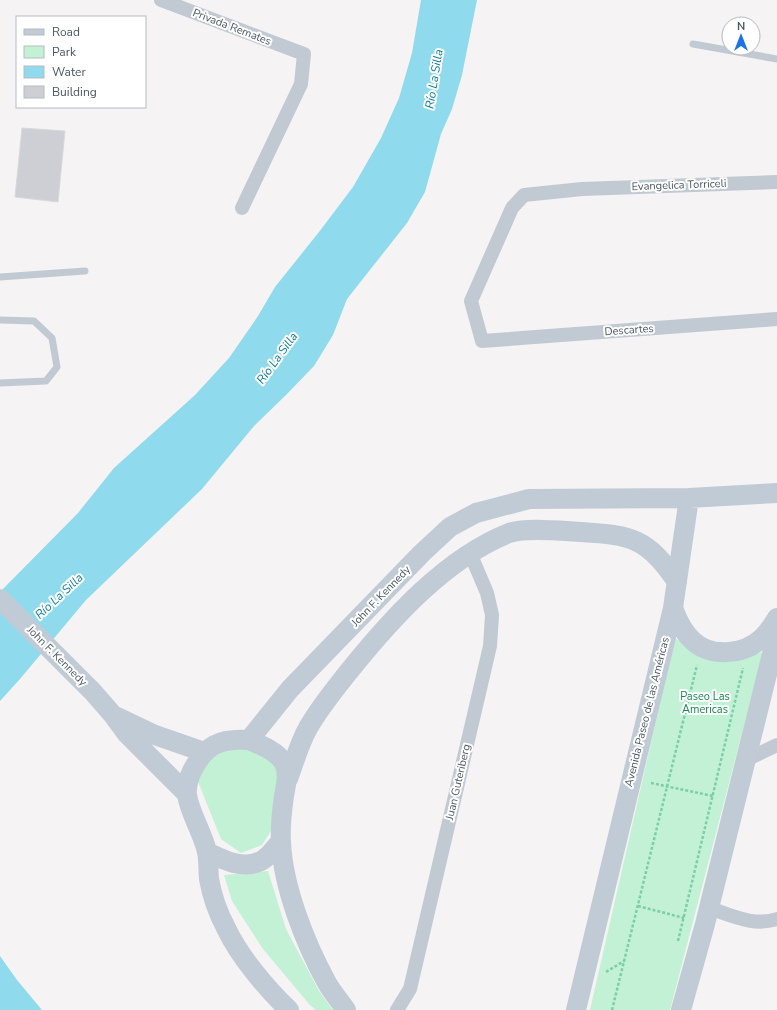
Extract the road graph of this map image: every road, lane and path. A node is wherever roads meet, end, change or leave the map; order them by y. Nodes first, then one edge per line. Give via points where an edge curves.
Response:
1 (161, 0) edge
2 (693, 44) dead end
3 (777, 59) edge
4 (777, 182) edge
5 (242, 208) dead end
6 (85, 271) dead end
7 (0, 277) edge
8 (777, 319) edge
9 (0, 320) edge
10 (482, 341) joint
11 (0, 383) edge
12 (777, 492) edge
13 (689, 498) junction
14 (470, 553) junction
15 (677, 582) junction
16 (0, 599) edge
17 (672, 608) junction
18 (777, 618) edge
19 (777, 634) edge
20 (702, 646) junction
21 (748, 648) junction
22 (113, 715) junction
23 (249, 740) junction
24 (777, 745) edge
25 (204, 752) junction
26 (746, 760) junction
27 (631, 778) junction
28 (288, 779) junction
29 (668, 787) junction
30 (186, 793) junction
31 (712, 796) junction
32 (281, 841) junction
33 (207, 852) junction
34 (638, 906) junction
35 (707, 916) junction
36 (684, 918) junction
37 (777, 919) edge
38 (678, 941) dead end
39 (289, 1010) edge
40 (346, 1010) edge
41 (398, 1010) edge
42 (576, 1010) edge
43 (612, 1010) edge
44 (681, 1010) edge

1 - 5 street, Privada Remates via 304,54 301,84
2 - 3 lane
4 - 10 street, Evangelica Torriceli via 582,189 524,195 512,208 471,301
6 - 7 lane
8 - 10 street, Descartes
9 - 11 lane via 34,321 52,338 57,368 46,381
12 - 13 street
13 - 15 street, Avenida Paseo de las Américas
13 - 23 street, John F. Kennedy via 529,499 476,513 450,527 290,689
14 - 15 street via 510,533 535,530 612,534 628,537 643,544 667,566
14 - 28 street via 443,572 381,632 306,730
14 - 41 street, Juan Guteriberg via 487,593 492,615 490,646 410,988
15 - 17 street, Avenida Paseo de las Américas
16 - 22 street, John F. Kennedy
17 - 20 street via 678,622 692,640
17 - 27 street, Avenida Paseo de las Américas
18 - 21 street via 762,638
19 - 26 street
20 - 21 street via 709,651 729,652
20 - 29 path
21 - 31 path
22 - 25 street, John F. Kennedy
22 - 30 street, John F. Kennedy via 127,734
23 - 25 street via 225,741
23 - 28 street via 263,746 284,763
24 - 26 street
25 - 30 street via 189,777
26 - 35 street
27 - 29 path
27 - 42 street, Avenida Paseo de las Américas
28 - 32 street via 284,796
29 - 31 path
29 - 34 path
30 - 33 street
31 - 36 path
32 - 33 street via 261,861 240,865
32 - 40 street via 284,870 301,929 327,984
33 - 39 street via 214,899 226,930 272,994
34 - 36 path
34 - 43 path
35 - 36 path
35 - 37 street via 753,922
35 - 44 street
36 - 38 path

